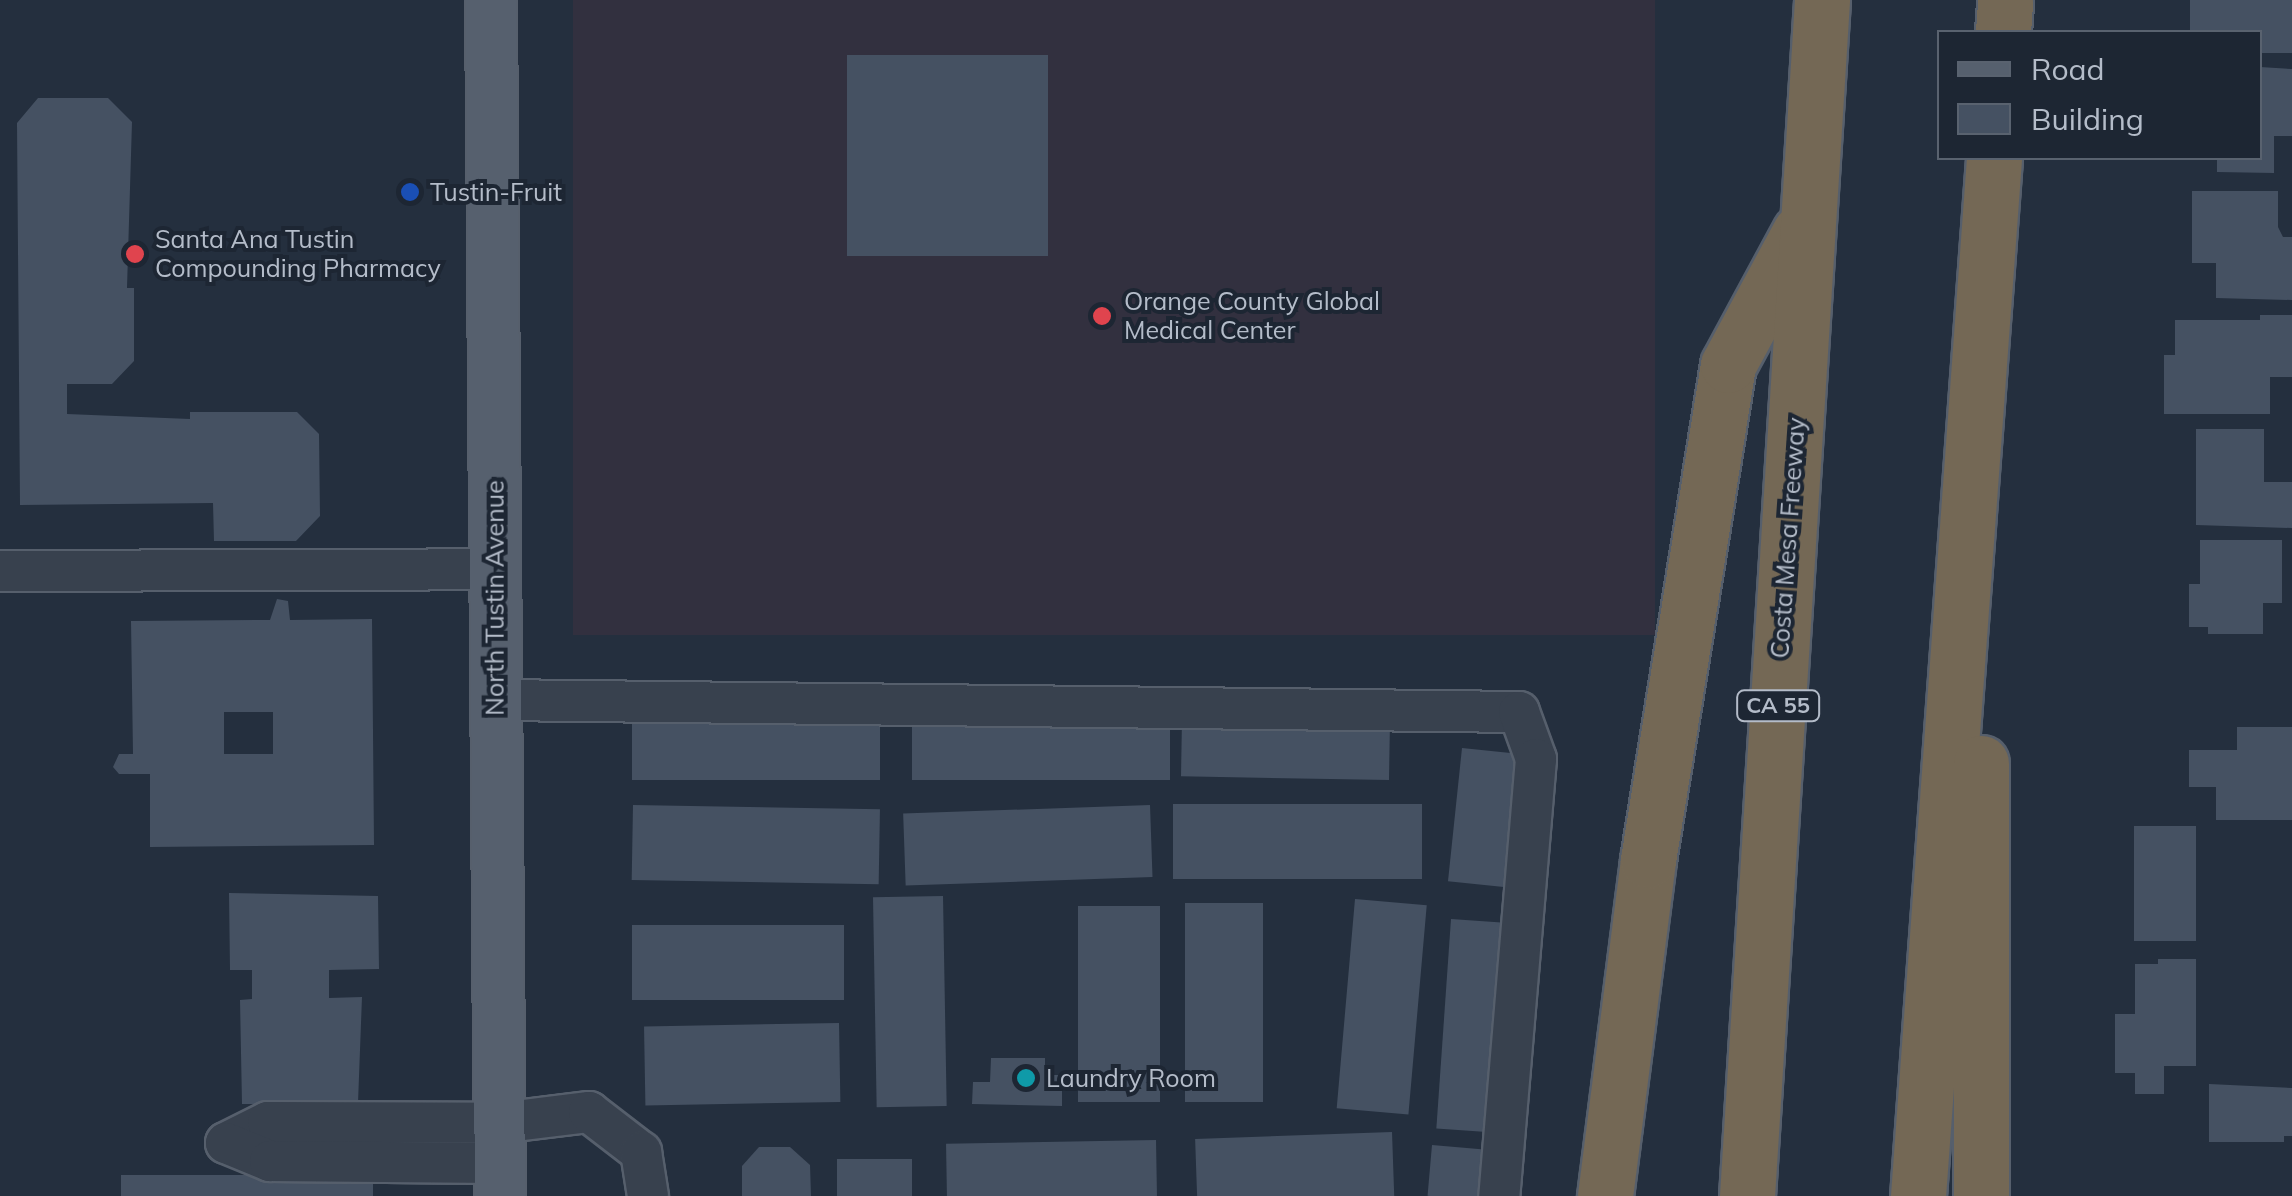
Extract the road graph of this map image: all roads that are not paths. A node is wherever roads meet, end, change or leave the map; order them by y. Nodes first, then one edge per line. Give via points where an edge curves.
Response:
1 (491, 0) edge
2 (1822, 0) edge
3 (2006, 0) edge
4 (2003, 30) edge
5 (1994, 160) edge
6 (1808, 216) junction
7 (1972, 486) junction
8 (495, 569) junction
9 (0, 572) edge
10 (496, 700) junction
11 (500, 1161) edge
12 (648, 1196) edge
13 (1499, 1196) edge
14 (1605, 1196) edge
15 (1747, 1196) edge
16 (1918, 1196) edge
17 (1981, 1196) edge

1 - 8 main road, North Tustin Avenue
2 - 6 highway, Costa Mesa Freeway / CA 55
3 - 4 highway
5 - 7 highway
6 - 14 highway via 1728,365 1648,860
6 - 15 highway, Costa Mesa Freeway / CA 55
7 - 16 highway
7 - 17 highway via 1986,903
8 - 9 lane
8 - 10 main road, North Tustin Avenue
10 - 11 main road, North Tustin Avenue
10 - 13 lane via 1518,712 1536,759
11 - 11 lane via 268,1122 226,1143 270,1161
11 - 12 lane via 590,1112 640,1152

